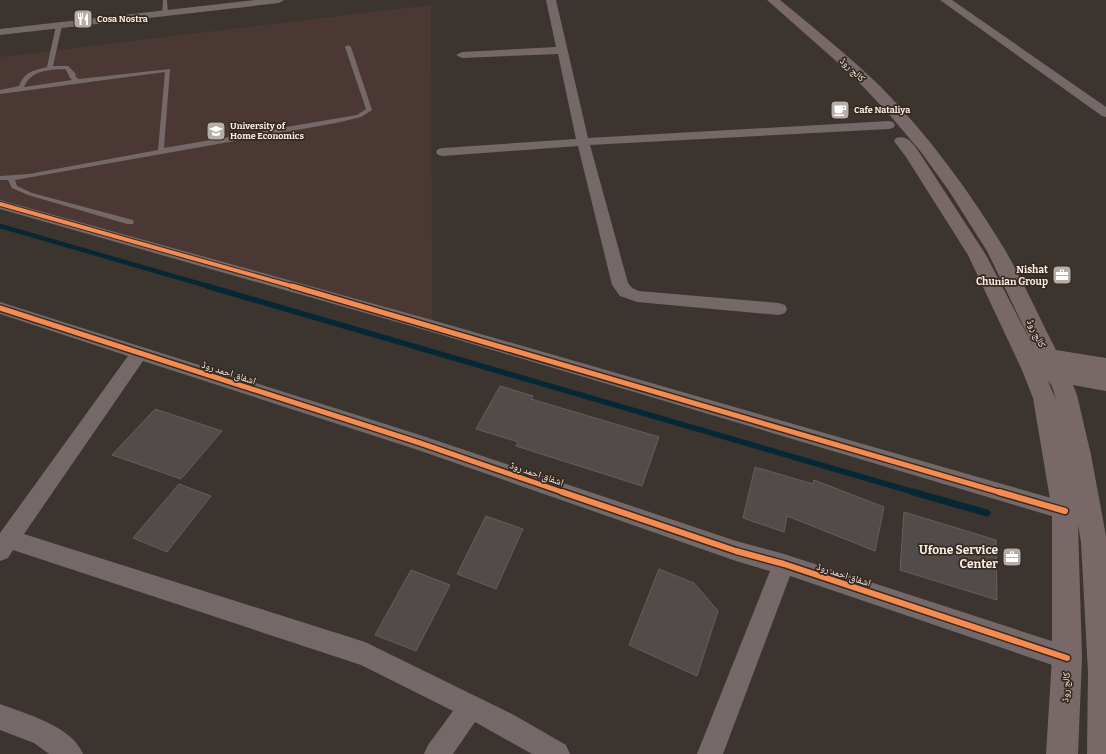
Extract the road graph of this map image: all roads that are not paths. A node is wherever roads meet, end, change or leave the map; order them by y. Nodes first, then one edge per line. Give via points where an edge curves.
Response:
1 (166, 0) edge
2 (279, 0) edge
3 (550, 0) edge
4 (759, 0) edge
5 (773, 0) edge
6 (945, 0) edge
7 (165, 14) junction
8 (59, 26) junction
9 (0, 32) edge
10 (348, 47) dead end
11 (562, 50) junction
12 (462, 55) dead end
13 (50, 68) junction
14 (78, 81) junction
15 (14, 90) junction
16 (0, 92) edge
17 (1106, 113) edge
18 (889, 125) junction
19 (583, 142) junction
20 (161, 151) junction
21 (442, 152) dead end
22 (0, 178) edge
23 (11, 178) junction
24 (0, 204) edge
25 (130, 222) dead end
26 (0, 308) edge
27 (779, 309) dead end
28 (139, 353) junction
29 (1041, 364) junction
30 (1106, 366) edge
31 (1106, 382) edge
32 (1065, 511) junction
33 (1100, 544) edge
34 (4, 545) edge
35 (784, 564) junction
36 (1067, 658) junction
37 (1104, 673) edge
38 (471, 707) junction
39 (0, 717) edge
40 (70, 754) edge
41 (437, 754) edge
42 (557, 754) edge
43 (710, 754) edge
44 (1062, 754) edge
45 (1104, 754) edge

1 - 7 lane
2 - 7 street
3 - 11 street
4 - 18 main road, کالج روڈ via 868,100
5 - 29 main road, کالج روڈ via 858,72 907,124 925,148 985,233 1006,269
6 - 17 street
7 - 8 street
8 - 9 street
8 - 13 lane
10 - 20 lane via 369,110 359,116
11 - 12 street
11 - 19 street
13 - 14 lane via 66,68
13 - 15 lane via 34,72 26,78 21,87
14 - 15 lane
14 - 20 lane via 168,70
15 - 16 lane
18 - 19 street
18 - 29 main road, کالج روڈ via 913,155
19 - 21 street
19 - 27 street via 620,285 626,292 637,296
20 - 23 lane
22 - 23 lane
23 - 25 lane via 14,187 30,194
24 - 32 street via 432,326
26 - 28 street, اشفاق احمد روڈ
28 - 34 street
28 - 35 street, اشفاق احمد روڈ
29 - 30 main road
29 - 31 main road
29 - 32 main road, کالج روڈ via 1044,398
29 - 33 main road, کالج روڈ via 1066,395
32 - 36 main road, کالج روڈ
33 - 37 main road, کالج روڈ
34 - 38 street via 365,654
35 - 36 street, اشفاق احمد روڈ
35 - 43 street
36 - 44 main road, کالج روڈ
37 - 45 main road, کالج روڈ
38 - 41 street
38 - 42 street
39 - 40 street via 42,733

